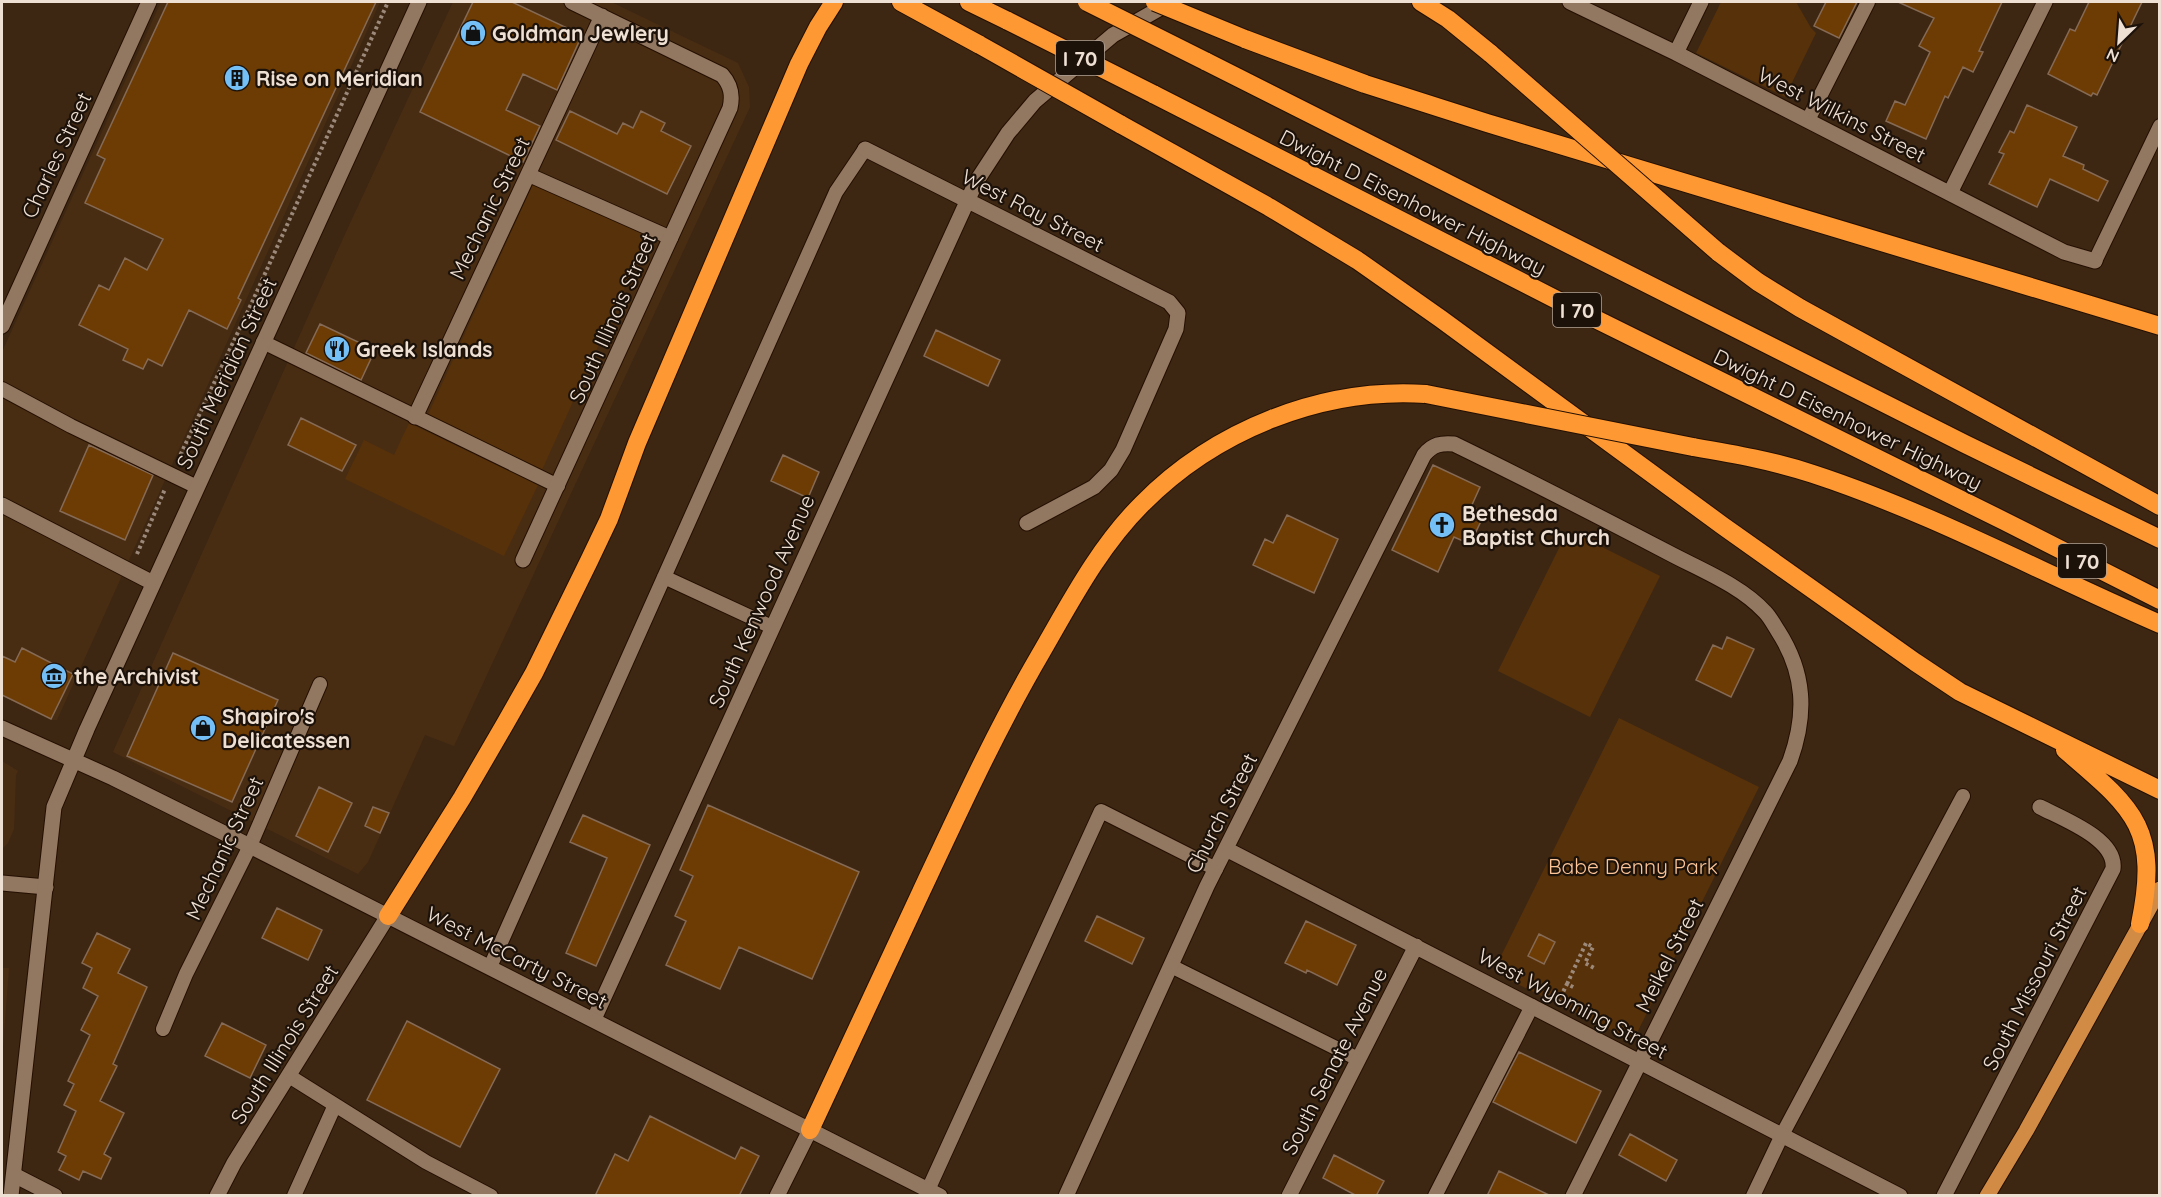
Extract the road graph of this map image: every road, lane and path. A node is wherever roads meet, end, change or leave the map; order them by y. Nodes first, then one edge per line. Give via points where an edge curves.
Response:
1 (149, 2) edge
2 (388, 2) edge
3 (419, 2) edge
4 (572, 2) edge
5 (834, 2) edge
6 (969, 2) edge
7 (1087, 2) edge
8 (1155, 2) edge
9 (1171, 2) edge
10 (1421, 2) edge
11 (1570, 2) edge
12 (1701, 2) edge
13 (1868, 2) edge
14 (2045, 2) edge
15 (905, 4) edge
16 (602, 16) junction
17 (1676, 53) junction
18 (1808, 120) junction
19 (2160, 126) edge
20 (865, 148) joint
21 (529, 175) junction
22 (1950, 193) junction
23 (966, 200) junction
24 (671, 238) junction
25 (2095, 261) joint
26 (2, 326) edge
27 (2160, 326) edge
28 (263, 342) junction
29 (2, 389) edge
30 (415, 417) junction
31 (171, 474) junction
32 (558, 486) junction
33 (197, 487) junction
34 (2, 505) edge
35 (2160, 506) edge
36 (1027, 523) dead end
37 (2160, 539) edge
38 (523, 560) dead end
39 (134, 561) dead end
40 (664, 577) junction
41 (153, 583) junction
42 (2160, 600) edge
43 (2160, 624) edge
44 (772, 627) junction
45 (1793, 661) joint
46 (320, 684) dead end
47 (2, 728) edge
48 (2043, 732) junction
49 (73, 762) junction
50 (2160, 790) edge
51 (1963, 796) dead end
52 (2040, 807) dead end
53 (250, 846) junction
54 (1226, 849) junction
55 (1216, 869) junction
56 (2, 883) edge
57 (46, 887) junction
58 (2160, 889) edge
59 (388, 916) junction
60 (2140, 924) junction
61 (1416, 946) junction
62 (1171, 966) junction
63 (490, 967) junction
64 (1594, 968) dead end
65 (1567, 984) junction
66 (1575, 988) dead end
67 (1532, 1006) junction
68 (1552, 1016) junction
69 (594, 1019) junction
70 (163, 1029) dead end
71 (1358, 1059) junction
72 (1639, 1062) junction
73 (289, 1076) junction
74 (335, 1105) junction
75 (810, 1130) junction
76 (1782, 1135) junction
77 (14, 1175) junction
78 (934, 1193) edge
79 (11, 1196) edge
80 (55, 1196) edge
81 (217, 1196) edge
82 (294, 1196) edge
83 (491, 1196) edge
84 (777, 1196) edge
85 (1066, 1196) edge
86 (1288, 1196) edge
87 (1436, 1196) edge
88 (1573, 1196) edge
89 (1753, 1196) edge
90 (1900, 1196) edge
91 (1944, 1196) edge
92 (1987, 1196) edge

1 - 26 street, Charles Street
2 - 31 path
3 - 28 street, South Meridian Street
4 - 16 street
5 - 59 highway via 799,64 590,561 505,724
6 - 42 highway, Dwight D Eisenhower Highway / I 70, bridge via 1555,300
7 - 37 highway, Dwight D Eisenhower Highway / I 70, bridge
8 - 27 highway, bridge via 1365,84
9 - 23 street, South Kenwood Avenue via 1113,35 1035,101 997,149
10 - 35 highway, bridge via 1491,54 1718,252 1758,282
11 - 17 street, West Wilkins Street
12 - 17 street
13 - 18 lane
14 - 22 street
15 - 48 highway, bridge via 1357,260 1915,662 1960,692
16 - 21 street, Mechanic Street
16 - 24 street, South Illinois Street via 722,75 731,91 730,108
17 - 18 street, West Wilkins Street
18 - 22 street, West Wilkins Street
19 - 25 lane
20 - 23 street, West Ray Street
20 - 40 lane via 836,192
21 - 24 lane
21 - 30 street, Mechanic Street
22 - 25 street, West Wilkins Street via 2064,252
23 - 36 street, West Ray Street via 1168,302 1178,313 1176,329 1111,470 1094,487
23 - 44 street, South Kenwood Avenue
24 - 32 street, South Illinois Street
28 - 30 lane
28 - 33 street, South Meridian Street
29 - 31 lane
30 - 32 lane
31 - 33 lane
31 - 39 path
32 - 38 street, South Illinois Street
33 - 41 street, South Meridian Street
34 - 41 street
40 - 44 lane
40 - 63 lane
41 - 49 street, South Meridian Street
43 - 75 highway, bridge via 1897,506 1769,461 1426,394 1341,399 1263,422 1208,451 1144,502 1087,574 999,728
44 - 69 street, South Kenwood Avenue
45 - 54 street, Church Street via 1767,613 1723,581 1454,444 1432,446 1424,455
45 - 72 street, Meikel Street via 1801,711 1790,761
46 - 53 lane, Mechanic Street
47 - 49 street, West McCarty Street
48 - 50 highway
48 - 60 highway via 2119,798 2137,825 2146,857 2146,892
49 - 53 street, West McCarty Street
49 - 57 street, South Meridian Street via 54,807
51 - 76 lane
52 - 91 street, South Missouri Street via 2096,837 2114,860 2113,869
53 - 59 street, West McCarty Street
53 - 70 lane, Mechanic Street
54 - 55 street, Church Street
54 - 61 street, West Wyoming Street
55 - 62 street, Church Street
55 - 78 lane via 1101,811
56 - 57 street
57 - 77 street, South Meridian Street
58 - 60 main road
59 - 63 street, West McCarty Street
59 - 73 street, South Illinois Street
60 - 92 main road
61 - 67 street, West Wyoming Street
61 - 71 street, South Senate Avenue
62 - 71 lane
62 - 85 street, Church Street
63 - 69 street, West McCarty Street
64 - 65 path via 1585,963 1593,947 1586,943
65 - 66 path
65 - 68 path
67 - 68 street, West Wyoming Street
67 - 87 lane
68 - 72 street, West Wyoming Street
69 - 75 street, West McCarty Street
71 - 86 street, South Senate Avenue
72 - 76 street, West Wyoming Street
72 - 88 street, Meikel Street
73 - 74 lane
73 - 81 street, South Illinois Street
74 - 82 lane
74 - 83 lane via 426,1162
75 - 78 street, West McCarty Street
75 - 84 street
76 - 89 lane
76 - 90 street, West Wyoming Street
77 - 79 street, South Meridian Street
77 - 80 street

